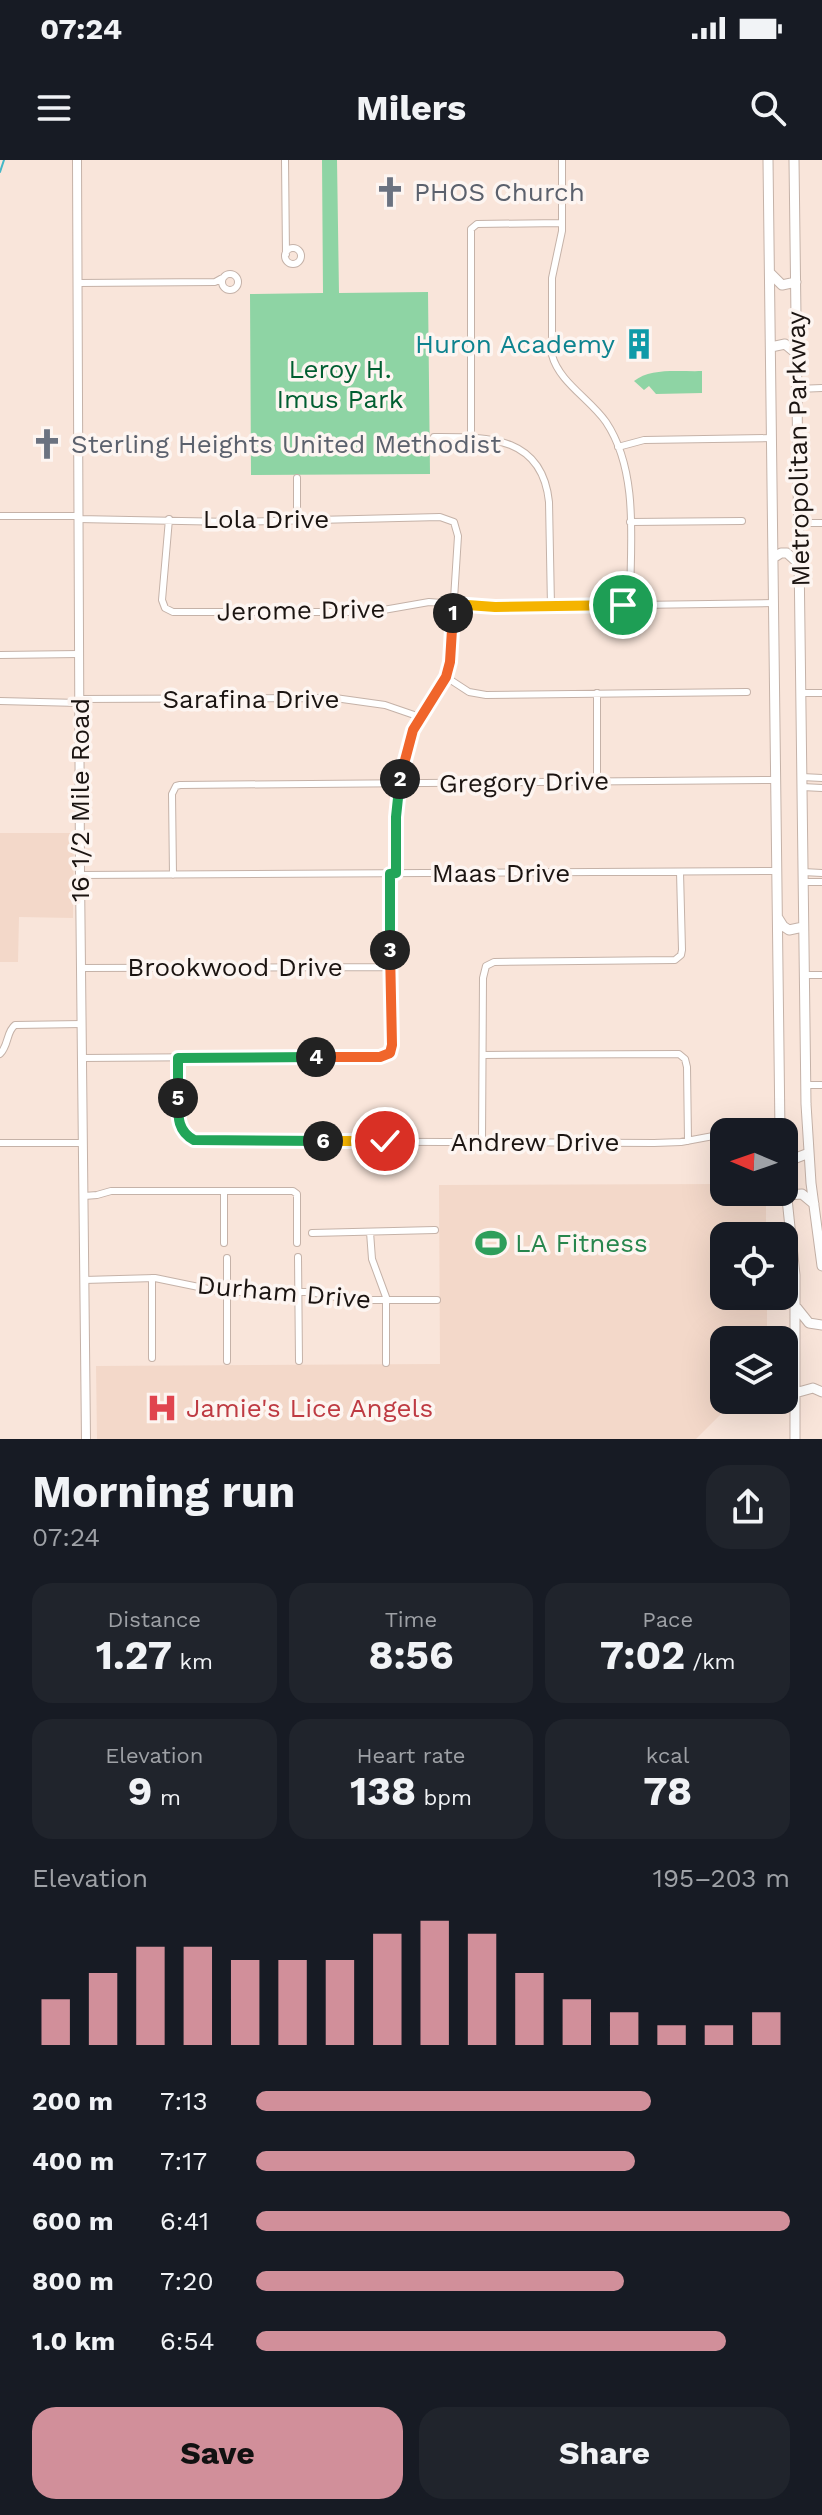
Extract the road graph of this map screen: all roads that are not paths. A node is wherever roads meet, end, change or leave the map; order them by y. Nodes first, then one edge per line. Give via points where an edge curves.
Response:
1 (77, 160) edge
2 (285, 160) edge
3 (562, 160) edge
4 (768, 160) edge
5 (794, 160) edge
6 (562, 223) junction
7 (285, 242) junction
8 (294, 248) junction
9 (286, 254) junction
10 (770, 273) junction
11 (224, 277) junction
12 (215, 282) junction
13 (796, 282) junction
14 (78, 283) junction
15 (224, 287) junction
16 (771, 347) junction
17 (797, 354) junction
18 (822, 388) edge
19 (797, 389) junction
20 (434, 437) dead end
21 (471, 437) junction
22 (772, 438) junction
23 (618, 447) junction
24 (297, 478) dead end
25 (0, 516) edge
26 (78, 517) junction
27 (169, 519) junction
28 (297, 520) junction
29 (742, 521) dead end
30 (630, 522) junction
31 (799, 523) junction
32 (822, 523) edge
33 (773, 558) junction
34 (799, 564) junction
35 (774, 603) junction
36 (454, 604) junction
37 (630, 605) junction
38 (551, 606) junction
39 (79, 654) junction
40 (0, 655) edge
41 (446, 677) junction
42 (747, 692) dead end
43 (597, 693) junction
44 (801, 693) junction
45 (822, 693) edge
46 (0, 701) edge
47 (79, 701) junction
48 (420, 717) junction
49 (822, 778) edge
50 (776, 780) junction
51 (597, 781) junction
52 (802, 782) junction
53 (399, 783) junction
54 (822, 788) edge
55 (777, 871) junction
56 (680, 872) junction
57 (822, 873) edge
58 (393, 874) junction
59 (80, 875) junction
60 (173, 875) junction
61 (803, 877) junction
62 (822, 882) edge
63 (778, 918) junction
64 (803, 927) junction
65 (390, 967) junction
66 (81, 968) junction
67 (804, 975) junction
68 (822, 975) edge
69 (82, 1024) junction
70 (0, 1054) edge
71 (483, 1055) junction
72 (82, 1058) junction
73 (178, 1058) junction
74 (806, 1085) junction
75 (822, 1085) edge
76 (780, 1118) edge
77 (710, 1137) edge
78 (688, 1141) junction
79 (482, 1142) junction
80 (0, 1143) edge
81 (83, 1143) junction
82 (809, 1153) junction
83 (798, 1157) edge
84 (224, 1191) junction
85 (798, 1194) edge
86 (84, 1196) junction
87 (814, 1204) junction
88 (435, 1230) dead end
89 (370, 1232) junction
90 (312, 1233) dead end
91 (224, 1243) dead end
92 (297, 1243) dead end
93 (298, 1257) dead end
94 (227, 1258) dead end
95 (822, 1266) edge
96 (152, 1278) junction
97 (84, 1280) junction
98 (227, 1292) junction
99 (299, 1292) junction
100 (386, 1300) junction
101 (437, 1300) dead end
102 (798, 1309) edge
103 (822, 1325) edge
104 (152, 1358) dead end
105 (227, 1361) dead end
106 (299, 1361) dead end
107 (386, 1363) dead end
108 (798, 1392) edge
109 (822, 1392) edge
110 (795, 1414) edge
111 (86, 1439) edge
112 (795, 1439) edge

1 - 14 street, 16 1/2 Mile Road
2 - 7 street
3 - 6 street
4 - 10 main road, Metropolitan Parkway
5 - 13 main road, Metropolitan Parkway
6 - 21 street via 472,226
6 - 23 street via 552,278 555,364 599,414
7 - 8 street
7 - 9 street
8 - 9 street
8 - 9 street via 301,253 298,263 288,263
10 - 13 main road via 782,285
10 - 16 main road, Metropolitan Parkway
11 - 12 street
11 - 15 street
11 - 15 street via 233,274 239,284 234,290
12 - 14 street
12 - 15 street
13 - 17 main road, Metropolitan Parkway
14 - 26 street, 16 1/2 Mile Road
16 - 17 main road via 785,344
16 - 22 main road, Metropolitan Parkway
17 - 19 main road, Metropolitan Parkway
18 - 19 street
19 - 31 main road, Metropolitan Parkway
20 - 21 street
21 - 38 street via 513,445 543,477 549,502
22 - 23 street via 644,440
22 - 33 main road, Metropolitan Parkway
23 - 30 street via 628,484
24 - 28 street
25 - 26 street, Lola Drive
26 - 27 street, Lola Drive
26 - 39 street, 16 1/2 Mile Road
27 - 28 street, Lola Drive
27 - 36 street, Jerome Drive via 162,600 173,612 372,612 423,602
28 - 36 street, Lola Drive via 440,517 454,522
29 - 30 street
30 - 37 street
31 - 32 street
31 - 34 main road, Metropolitan Parkway
33 - 34 main road via 787,553
33 - 35 main road, Metropolitan Parkway
34 - 44 main road, Metropolitan Parkway
35 - 37 street, Jerome Drive
35 - 50 main road, Metropolitan Parkway
36 - 38 street, Jerome Drive
36 - 41 street
37 - 38 street, Jerome Drive
39 - 40 street
39 - 47 street, 16 1/2 Mile Road
41 - 43 street via 469,692 486,695
41 - 48 street
42 - 43 street
43 - 51 street
44 - 45 street
44 - 52 main road, Metropolitan Parkway
46 - 47 street, Sarafina Drive
47 - 48 street, Sarafina Drive via 335,698 385,705
47 - 59 street, 16 1/2 Mile Road
48 - 53 street
49 - 52 street
50 - 51 street, Gregory Drive
50 - 55 main road, Metropolitan Parkway
51 - 53 street, Gregory Drive
52 - 54 street
52 - 61 main road, Metropolitan Parkway
53 - 58 street
53 - 60 street, Gregory Drive via 176,786
55 - 56 street, Maas Drive
55 - 63 main road, Metropolitan Parkway
56 - 58 street, Maas Drive
56 - 71 street via 679,958 486,966
57 - 61 street
58 - 60 street, Maas Drive
58 - 65 street
59 - 60 street, Maas Drive
59 - 66 street, 16 1/2 Mile Road
61 - 62 street
61 - 64 main road, Metropolitan Parkway
63 - 64 main road via 789,930
63 - 76 main road, Metropolitan Parkway
64 - 67 main road, Metropolitan Parkway
65 - 66 street, Brookwood Drive
65 - 73 street via 390,1053
66 - 69 street, 16 1/2 Mile Road
67 - 68 street
67 - 74 main road, Metropolitan Parkway
69 - 70 street via 15,1025
69 - 72 street, 16 1/2 Mile Road
71 - 78 street via 679,1054 687,1067
71 - 79 street
72 - 73 street
72 - 81 street, 16 1/2 Mile Road
73 - 79 street, Andrew Drive via 179,1121 194,1140
74 - 75 street
74 - 82 main road, Metropolitan Parkway
77 - 78 street, Andrew Drive
78 - 79 street, Andrew Drive
80 - 81 street
81 - 86 street, 16 1/2 Mile Road
82 - 83 main road
82 - 87 main road, Metropolitan Parkway
84 - 86 street via 111,1191
84 - 91 street
84 - 92 street via 296,1192
85 - 87 main road
86 - 97 street, 16 1/2 Mile Road
87 - 95 main road, Metropolitan Parkway
88 - 89 street
89 - 90 street
89 - 100 street via 372,1259
93 - 99 street
94 - 98 street
96 - 97 street, Durham Drive
96 - 98 street, Durham Drive
96 - 104 street
97 - 111 street, 16 1/2 Mile Road
98 - 99 street, Durham Drive
98 - 105 street
99 - 100 street, Durham Drive
99 - 106 street
100 - 101 street, Durham Drive
100 - 107 street
102 - 103 main road via 809,1323
108 - 109 main road via 813,1388
110 - 112 main road

